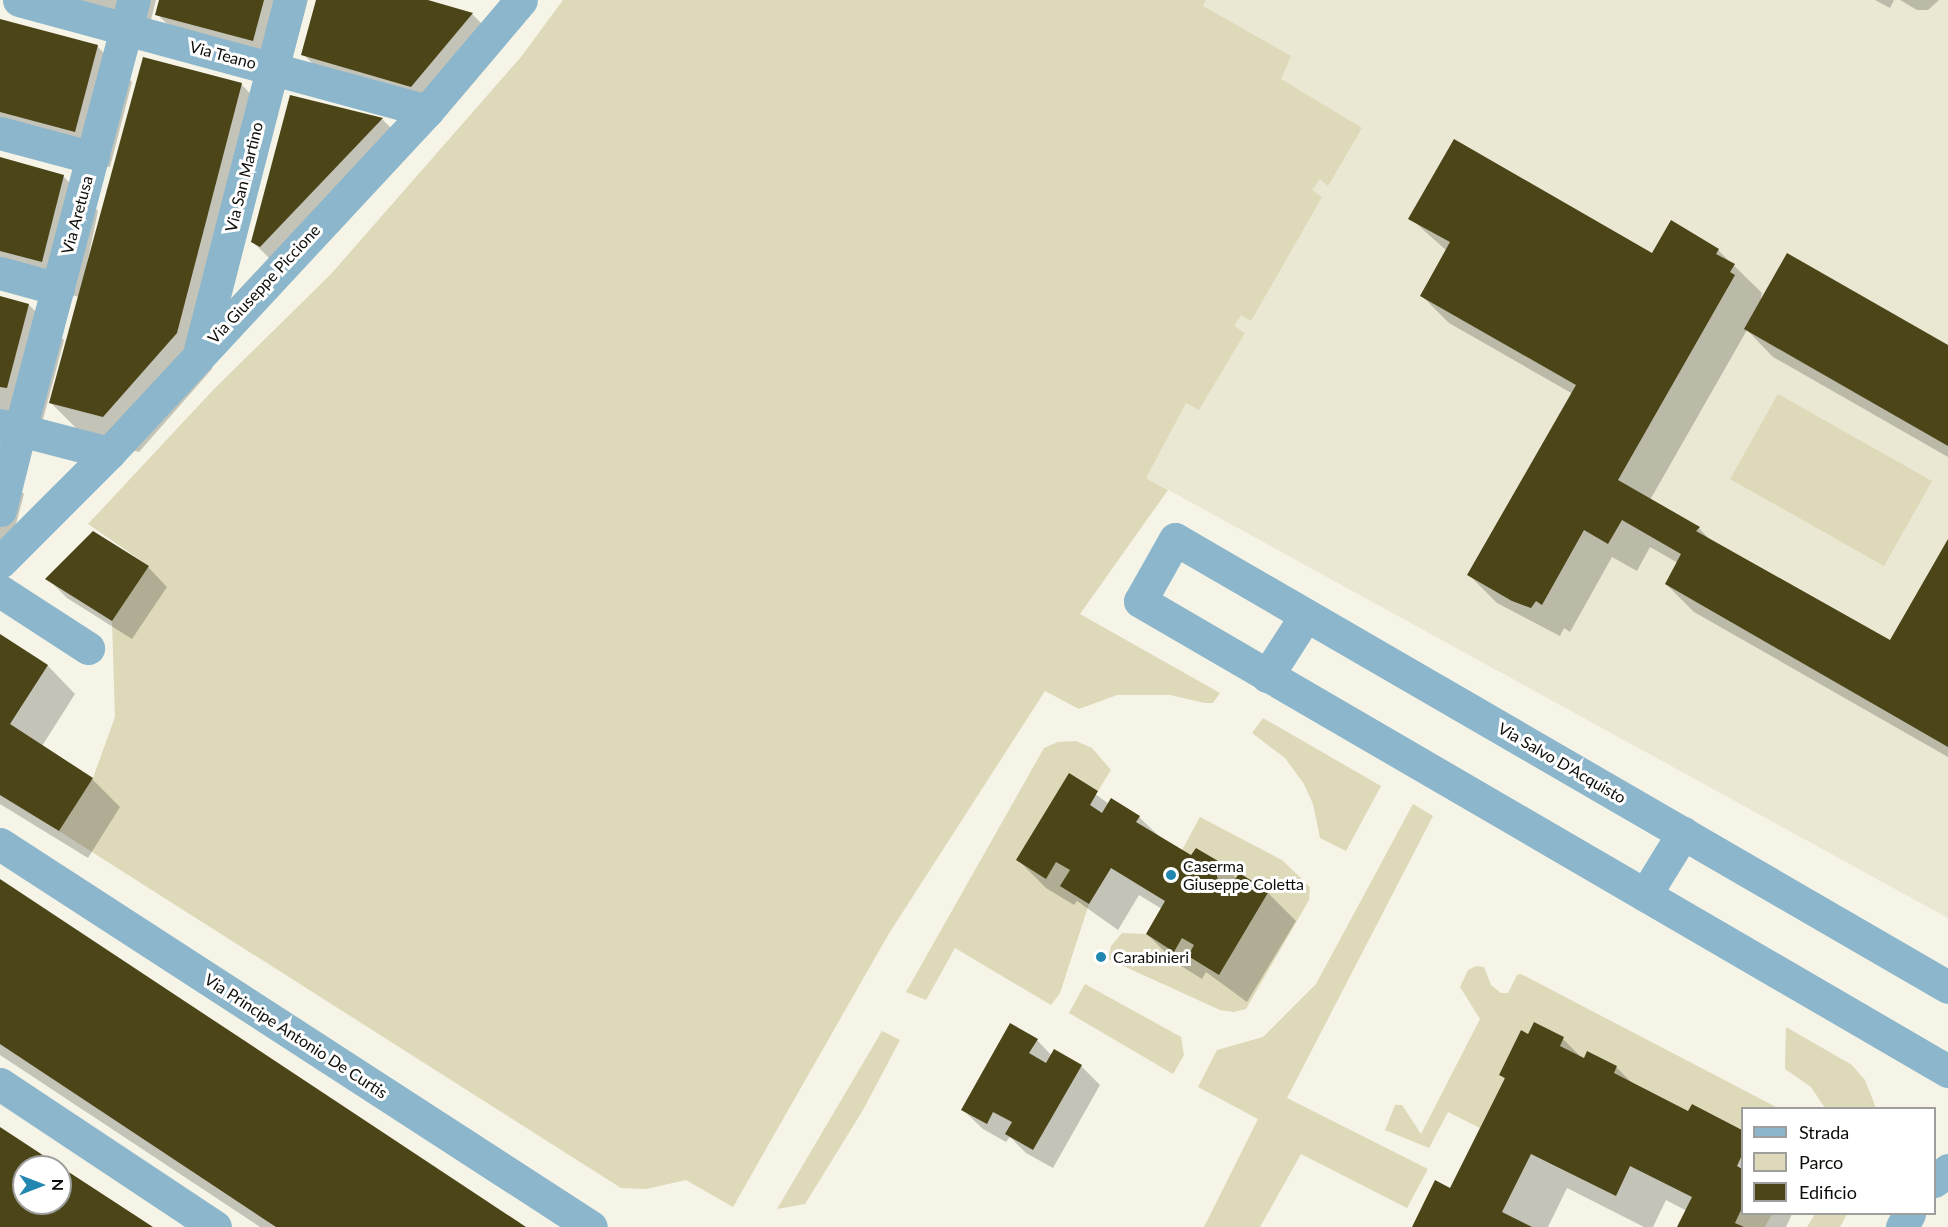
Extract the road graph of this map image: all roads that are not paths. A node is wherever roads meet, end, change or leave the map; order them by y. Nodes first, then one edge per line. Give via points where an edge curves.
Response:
1 (19, 0) edge
2 (290, 0) edge
3 (516, 1) edge
4 (130, 15) edge
5 (272, 69) junction
6 (427, 111) junction
7 (0, 133) edge
8 (93, 158) junction
9 (0, 273) edge
10 (58, 289) junction
11 (199, 354) junction
12 (10, 427) edge
13 (109, 453) junction
14 (0, 510) edge
15 (0, 562) edge
16 (0, 591) edge
17 (1306, 615) junction
18 (88, 648) dead end
19 (1267, 676) junction
20 (1683, 833) junction
21 (0, 844) edge
22 (1646, 895) junction
23 (1948, 987) edge
24 (1948, 1071) edge
25 (0, 1084) edge
26 (1948, 1170) edge
27 (1936, 1180) edge
28 (215, 1227) edge
29 (591, 1227) edge

1 - 4 street, Via Teano
2 - 5 street, Via San Martino
3 - 6 street, Via Giuseppe Piccione
4 - 5 street, Via Teano
4 - 8 street, Via Aretusa
5 - 6 street, Via Teano
5 - 11 street, Via San Martino
6 - 11 street, Via Giuseppe Piccione
7 - 8 street
8 - 10 street, Via Aretusa
9 - 10 street
10 - 12 street, Via Aretusa
11 - 13 street, Via Giuseppe Piccione
12 - 13 street
12 - 14 street, Via Aretusa
13 - 15 street, Via Giuseppe Piccione
16 - 18 street
17 - 19 street
17 - 19 street, Via Salvo D'Acquisto via 1175,539 1140,601
17 - 20 street, Via Salvo D'Acquisto
19 - 22 street
20 - 22 street
20 - 23 street, Via Salvo D'Acquisto
21 - 29 street, Via Principe Antonio De Curtis
22 - 24 street
25 - 28 street
26 - 27 street

